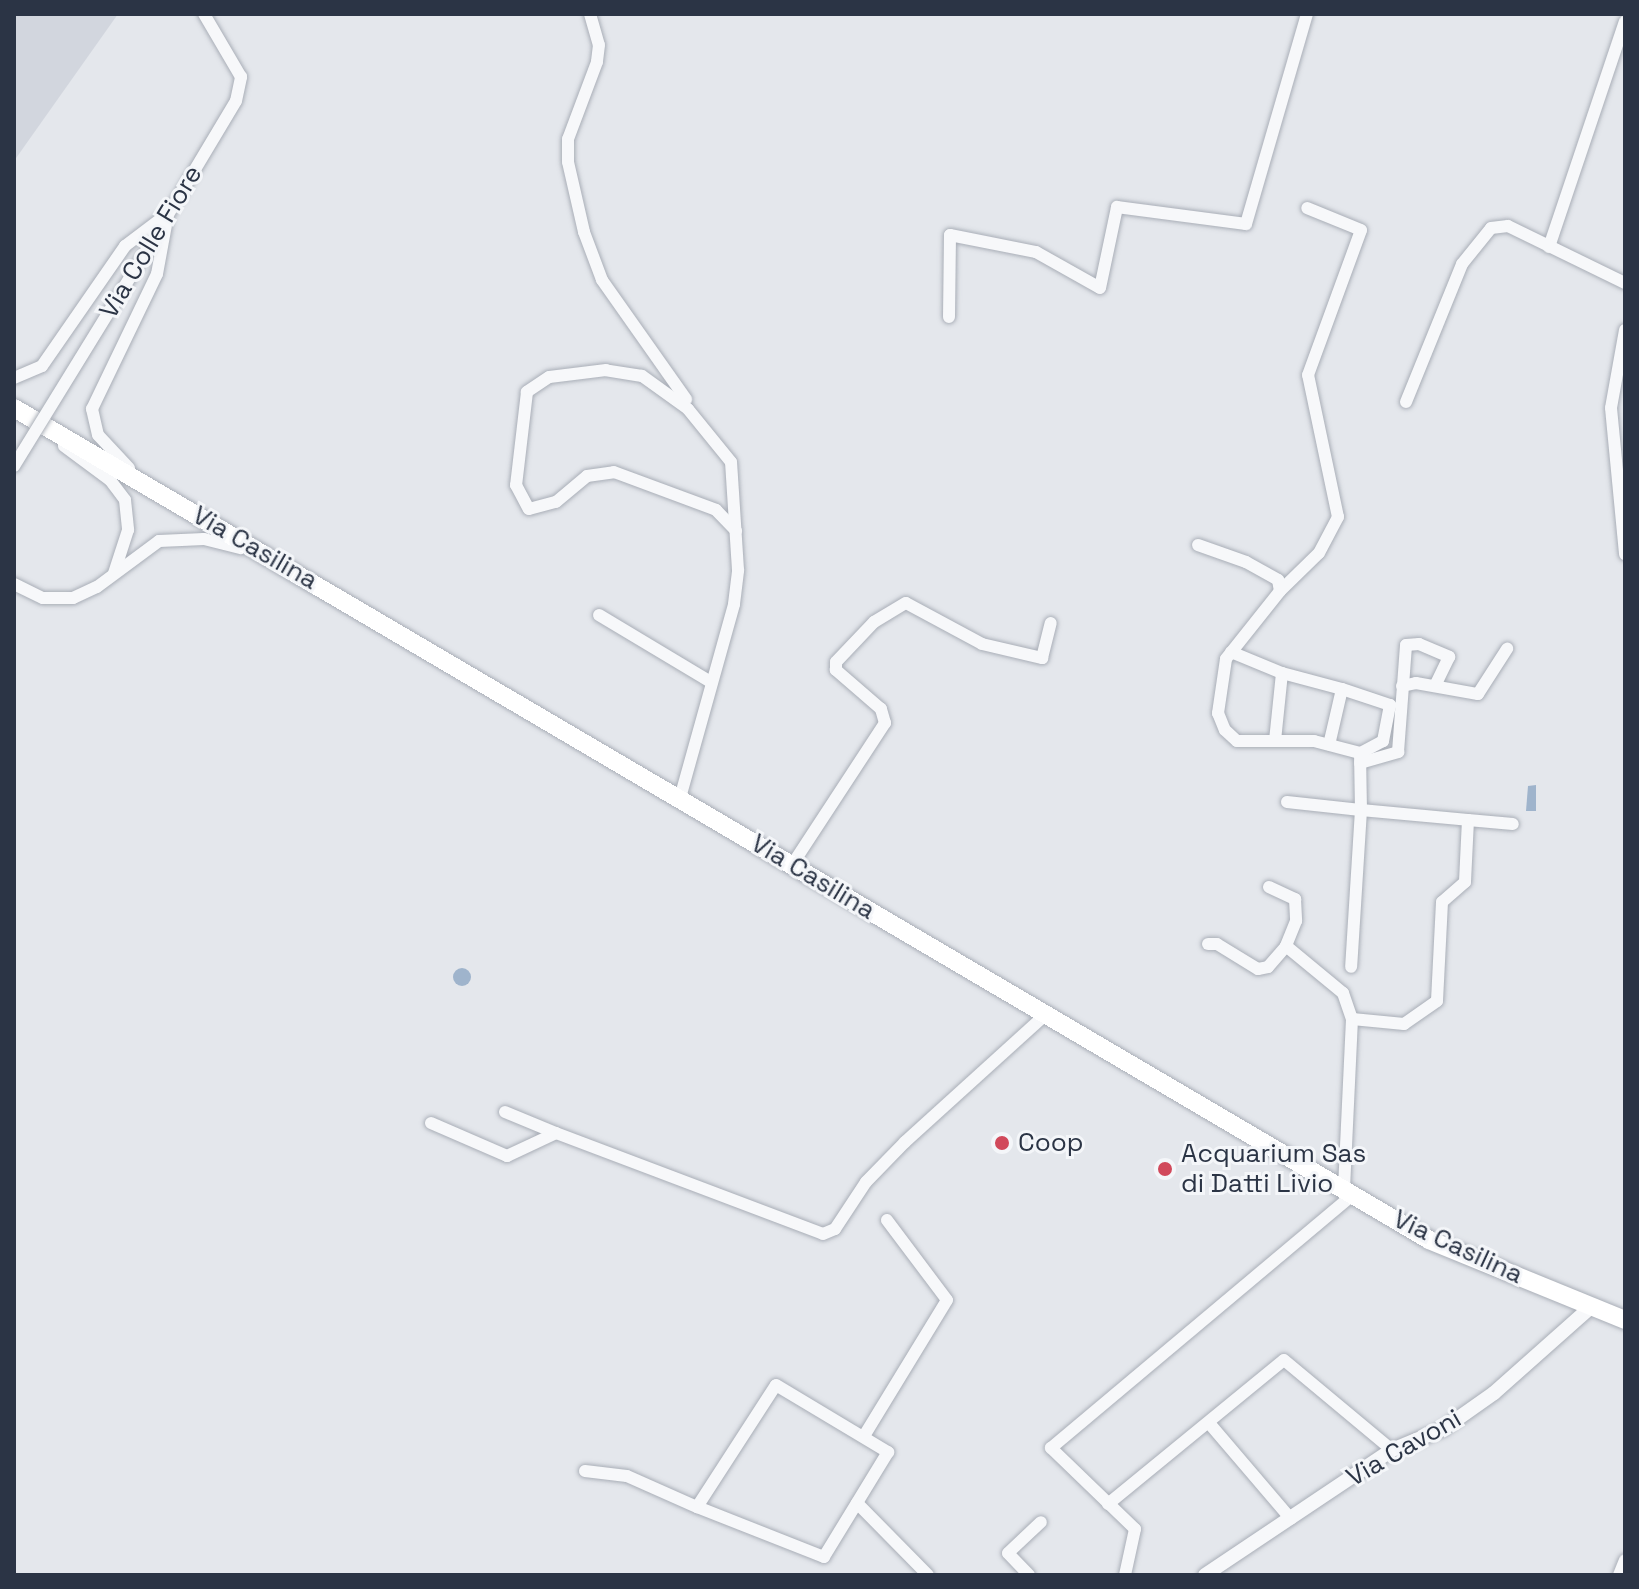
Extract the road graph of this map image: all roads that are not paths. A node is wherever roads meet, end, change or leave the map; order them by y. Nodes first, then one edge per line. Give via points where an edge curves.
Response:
1 (204, 14) edge
2 (590, 14) edge
3 (1307, 14) edge
4 (1625, 21) edge
5 (1307, 208) dead end
6 (168, 214) junction
7 (1549, 247) junction
8 (1625, 283) edge
9 (949, 317) dead end
10 (1625, 330) edge
11 (14, 378) edge
12 (1406, 402) dead end
13 (17, 409) edge
14 (695, 417) junction
15 (14, 466) edge
16 (149, 487) junction
17 (736, 531) junction
18 (1198, 545) dead end
19 (1625, 554) edge
20 (267, 556) junction
21 (113, 576) junction
22 (14, 584) edge
23 (1280, 591) junction
24 (599, 615) dead end
25 (1051, 623) dead end
26 (1507, 649) dead end
27 (1231, 652) junction
28 (1282, 673) junction
29 (711, 682) junction
30 (1402, 686) junction
31 (1435, 686) junction
32 (1342, 689) junction
33 (1275, 741) junction
34 (1329, 745) junction
35 (1360, 758) junction
36 (680, 798) junction
37 (1287, 802) dead end
38 (1361, 810) junction
39 (1468, 820) junction
40 (1513, 824) dead end
41 (792, 865) junction
42 (1269, 887) dead end
43 (1208, 944) dead end
44 (1286, 946) junction
45 (1351, 967) dead end
46 (1045, 1015) junction
47 (1352, 1019) junction
48 (505, 1112) dead end
49 (431, 1123) dead end
50 (556, 1133) junction
51 (1349, 1193) junction
52 (887, 1220) dead end
53 (1592, 1306) junction
54 (1625, 1320) edge
55 (1209, 1423) junction
56 (864, 1436) junction
57 (1392, 1450) junction
58 (585, 1471) dead end
59 (857, 1503) junction
60 (1108, 1504) junction
61 (697, 1507) junction
62 (1291, 1519) junction
63 (1041, 1522) dead end
64 (1625, 1560) edge
65 (928, 1575) edge
66 (1029, 1575) edge
67 (1125, 1575) edge
68 (1205, 1575) edge
69 (1619, 1575) edge

1 - 6 street, Via Colle Fiore via 241,77 236,101
2 - 14 street via 599,45 597,62 568,139 584,232 602,280
3 - 9 street via 1246,224 1117,207 1100,288 1036,252 950,235
4 - 7 street
5 - 23 street via 1361,230 1308,375 1338,517 1319,553
6 - 11 street via 125,246 42,366
6 - 15 street, Via Colle Fiore, bridge
6 - 16 street via 157,274 92,409 103,442
7 - 8 street
7 - 12 street via 1508,226 1484,235 1462,264
10 - 19 street via 1611,408
13 - 16 main road, Via Casilina
13 - 21 street via 110,480 125,500 128,530
14 - 17 street via 731,462
14 - 17 street via 642,376 606,370 549,377 527,392 516,485 529,509 556,502 587,476 614,472 716,510
16 - 20 main road, Via Casilina
17 - 29 street via 734,604
18 - 23 street via 1246,562 1278,580
20 - 21 street via 204,539 168,539 149,544
20 - 36 main road, Via Casilina
21 - 22 street via 86,593 58,599 32,595
23 - 27 street
24 - 29 street
25 - 41 street via 1042,658 982,644 906,603 874,622 836,662 836,670 881,709 885,723
26 - 31 street via 1478,694
27 - 28 street
27 - 33 street via 1219,685 1218,713 1225,730 1237,741
28 - 32 street
28 - 33 street
29 - 36 street
30 - 31 street
30 - 31 street via 1406,645 1419,644 1449,657
30 - 35 street via 1398,752
32 - 34 street
32 - 35 street via 1390,705 1383,741
33 - 34 street
34 - 35 street
35 - 38 street
36 - 41 main road, Via Casilina
37 - 38 street
38 - 39 street
38 - 45 street
39 - 40 street
39 - 47 street via 1465,882 1442,902 1437,1001 1404,1024
41 - 46 main road, Via Casilina
42 - 44 street via 1295,899 1296,921
43 - 44 street via 1217,944 1258,969 1268,967
44 - 47 street via 1343,993
46 - 50 street via 905,1142 866,1182 835,1229 823,1234
46 - 51 main road, Via Casilina
47 - 51 street
48 - 50 street
49 - 50 street via 507,1156
51 - 53 main road, Via Casilina via 1429,1240
51 - 60 street via 1051,1448
52 - 56 street via 947,1300
53 - 54 main road, Via Casilina
53 - 57 street, Via Cavoni via 1494,1393 1443,1429
55 - 57 street via 1284,1360
55 - 60 street
55 - 62 street
56 - 59 street via 888,1452
56 - 61 street via 776,1385
57 - 62 street, Via Cavoni
58 - 61 street via 627,1476
59 - 61 street via 824,1557
59 - 65 street
60 - 67 street via 1135,1529
62 - 68 street, Via Cavoni
63 - 66 street via 1008,1553
64 - 69 street

